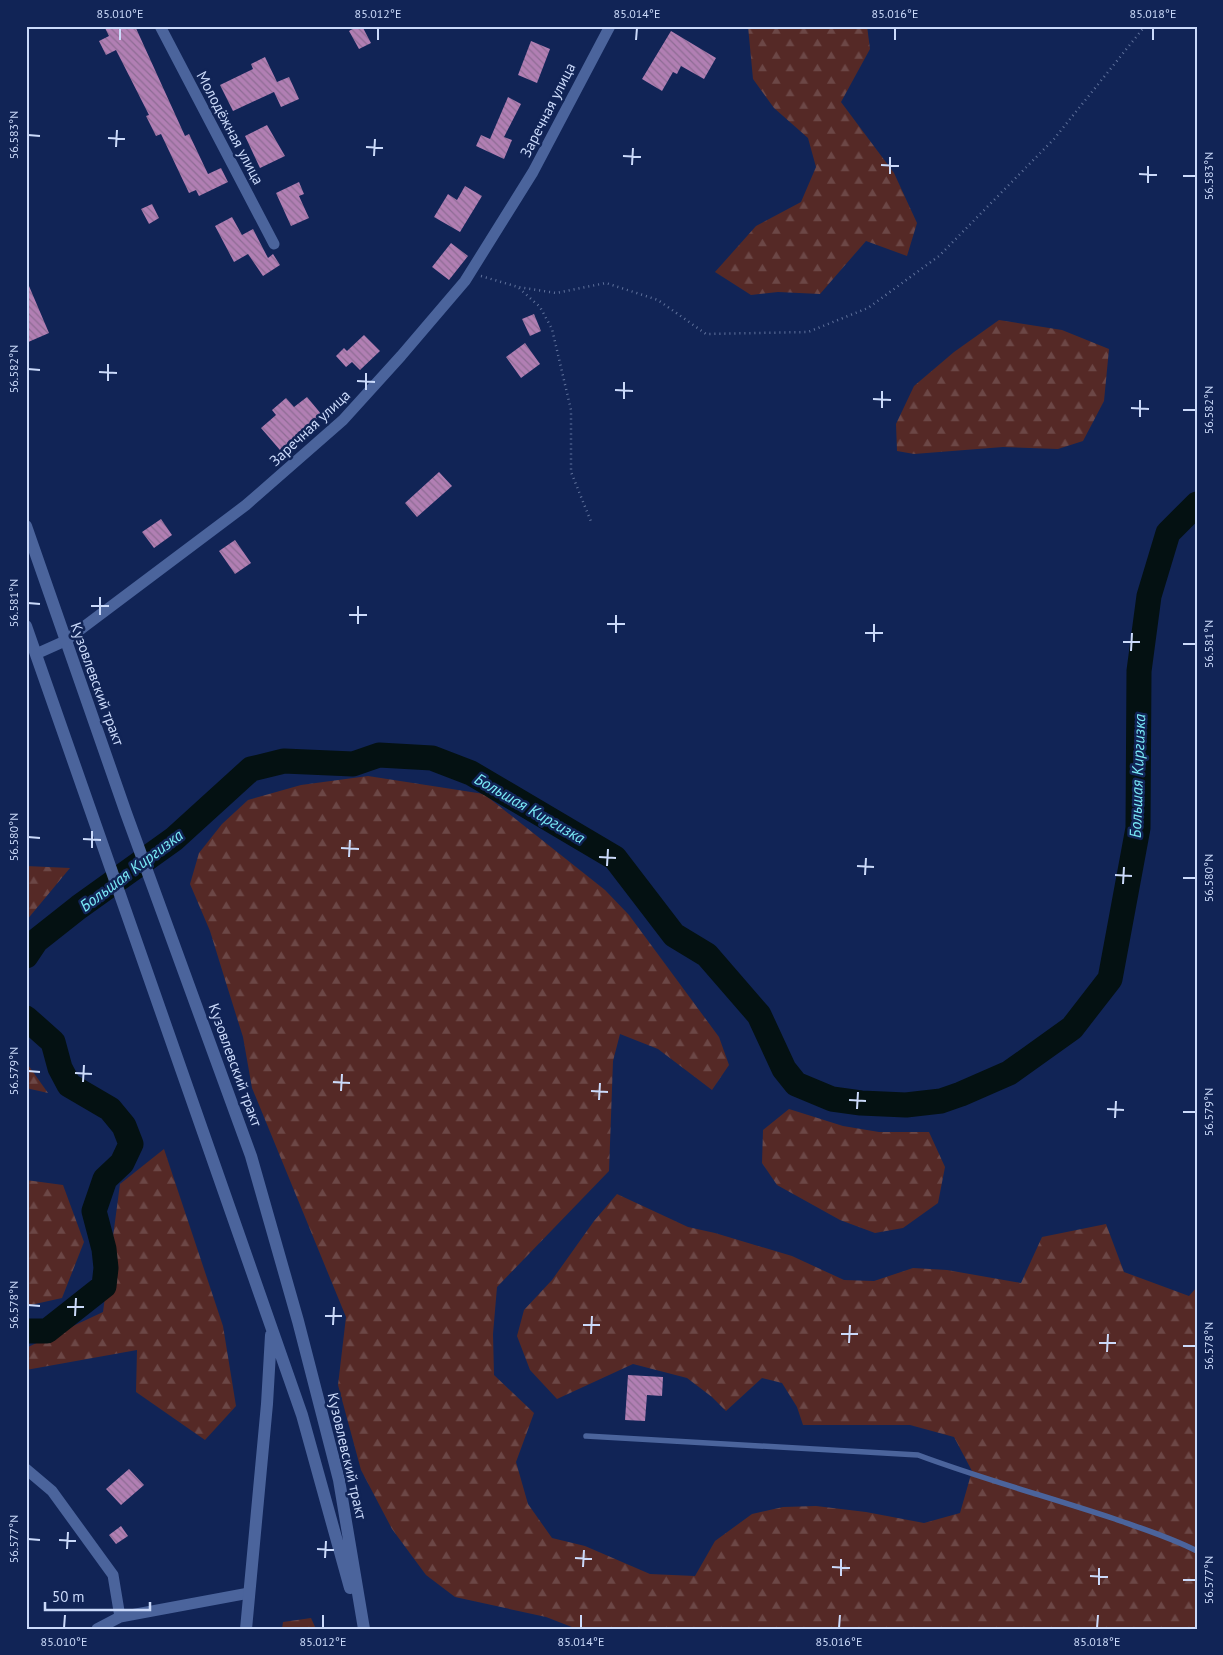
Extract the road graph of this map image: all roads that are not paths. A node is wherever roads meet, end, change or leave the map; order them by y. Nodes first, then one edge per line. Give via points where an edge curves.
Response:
1 (160, 26) edge
2 (610, 26) edge
3 (274, 244) dead end
4 (26, 526) edge
5 (26, 626) edge
6 (65, 642) junction
7 (31, 655) edge
8 (272, 1327) junction
9 (586, 1436) dead end
10 (26, 1469) edge
11 (1197, 1551) edge
12 (249, 1593) junction
13 (120, 1617) junction
14 (97, 1629) edge
15 (246, 1629) edge
16 (363, 1629) edge

1 - 3 street, Молодёжная улица
2 - 6 street, Заречная улица via 533,172 470,272 401,356 344,420 246,505
4 - 6 main road, Кузовлевский тракт
5 - 7 main road, Кузовлевский тракт
6 - 7 street, Заречная улица
6 - 16 main road, Кузовлевский тракт via 251,1156 339,1480
7 - 8 main road, Кузовлевский тракт
8 - 12 main road, Кузовлевский тракт
8 - 16 main road, Кузовлевский тракт via 302,1415
9 - 11 lane via 918,1455 1167,1537
10 - 13 street via 52,1490 113,1575
12 - 13 street
12 - 15 main road, Кузовлевский тракт
13 - 14 street

